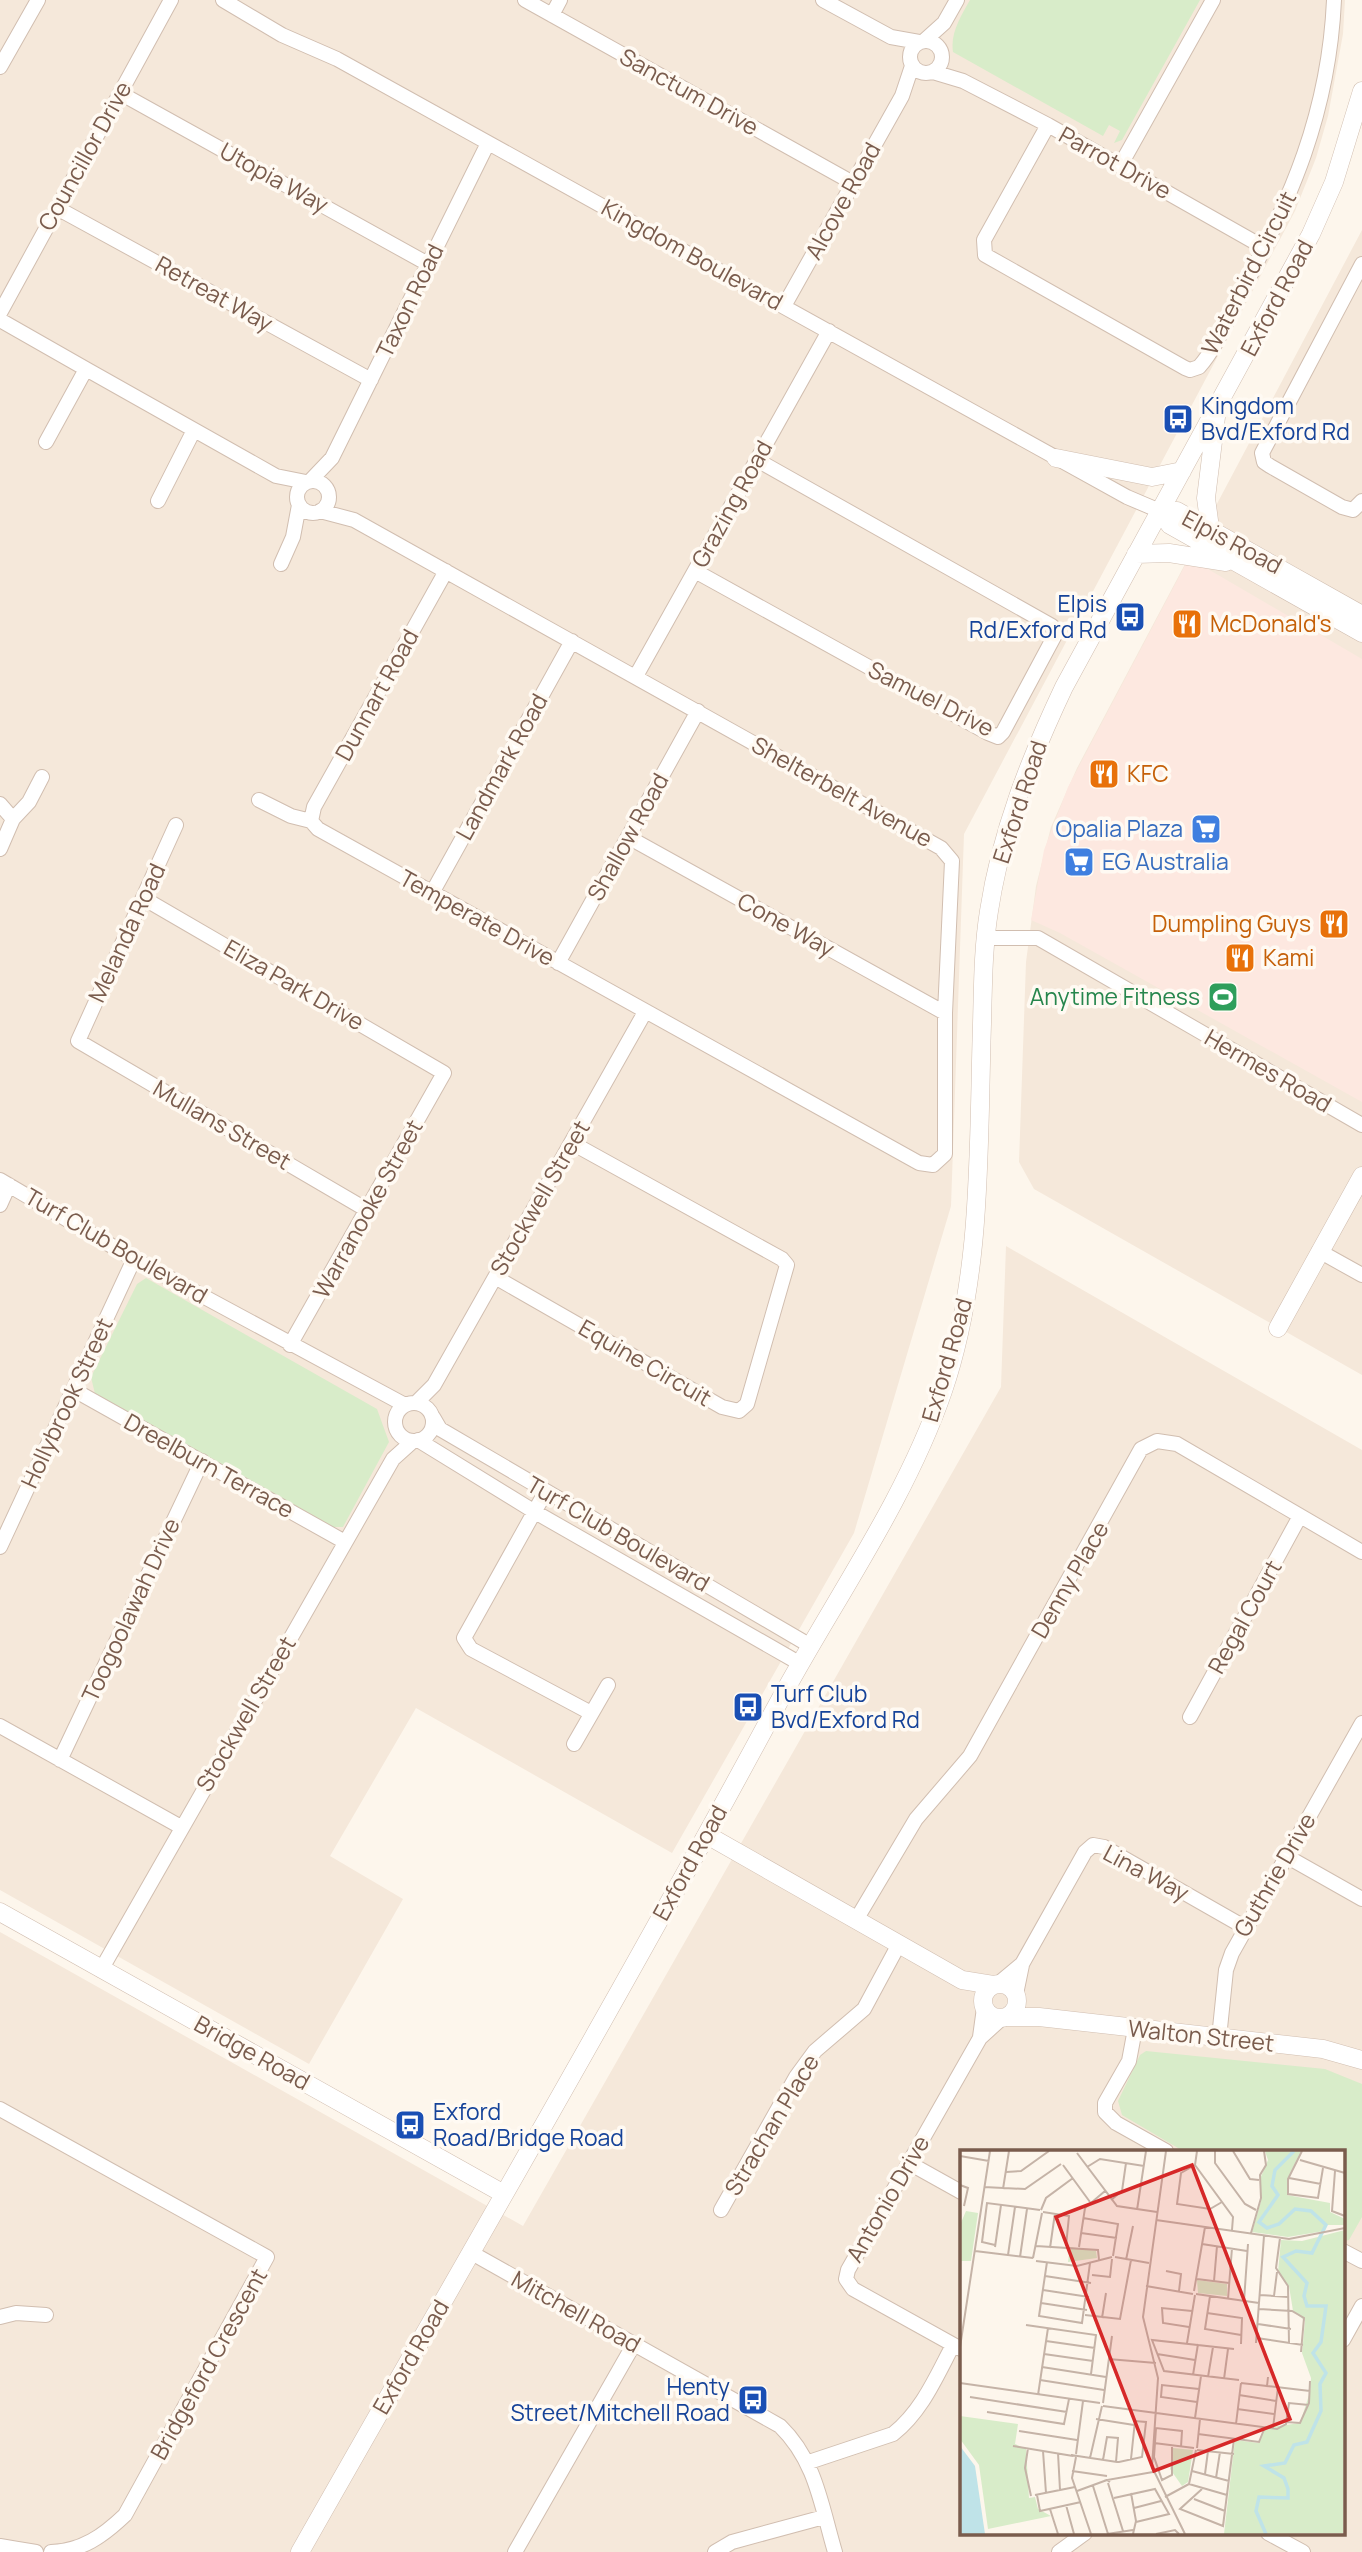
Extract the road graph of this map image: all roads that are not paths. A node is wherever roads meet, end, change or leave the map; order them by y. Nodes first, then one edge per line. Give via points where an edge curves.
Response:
1 (38, 0) edge
2 (171, 0) edge
3 (223, 0) edge
4 (525, 0) edge
5 (560, 0) edge
6 (823, 0) edge
7 (957, 0) edge
8 (1213, 0) edge
9 (1334, 0) edge
10 (250, 7) edge
11 (552, 15) junction
12 (944, 23) junction
13 (891, 37) junction
14 (921, 42) junction
15 (941, 53) junction
16 (911, 62) junction
17 (0, 67) edge
18 (930, 73) junction
19 (963, 81) junction
20 (1362, 91) edge
21 (120, 93) junction
22 (902, 96) junction
23 (1048, 125) junction
24 (488, 143) junction
25 (1120, 166) junction
26 (853, 183) junction
27 (57, 208) junction
28 (1265, 248) junction
29 (428, 264) junction
30 (1362, 264) edge
31 (784, 306) junction
32 (0, 313) edge
33 (0, 320) edge
34 (829, 331) junction
35 (86, 369) junction
36 (371, 380) junction
37 (1217, 407) junction
38 (194, 430) junction
39 (46, 442) dead end
40 (332, 458) junction
41 (1056, 458) junction
42 (757, 460) junction
43 (1182, 471) junction
44 (276, 476) junction
45 (309, 481) junction
46 (329, 492) junction
47 (158, 501) dead end
48 (1362, 501) edge
49 (298, 503) junction
50 (1160, 511) junction
51 (318, 512) junction
52 (354, 520) junction
53 (1210, 528) junction
54 (293, 537) junction
55 (1136, 554) junction
56 (281, 564) dead end
57 (1240, 564) junction
58 (446, 571) junction
59 (695, 571) junction
60 (1362, 615) edge
61 (1362, 634) edge
62 (572, 641) junction
63 (636, 676) junction
64 (698, 711) junction
65 (41, 777) dead end
66 (259, 800) dead end
67 (0, 804) edge
68 (13, 819) junction
69 (311, 821) junction
70 (176, 825) dead end
71 (628, 837) junction
72 (0, 849) edge
73 (432, 893) junction
74 (143, 898) junction
75 (986, 937) junction
76 (558, 963) junction
77 (645, 1012) junction
78 (945, 1013) junction
79 (78, 1041) joint
80 (444, 1073) joint
81 (1362, 1125) edge
82 (572, 1143) junction
83 (1362, 1176) edge
84 (5, 1182) edge
85 (0, 1205) edge
86 (367, 1210) junction
87 (1319, 1251) junction
88 (134, 1259) junction
89 (1362, 1275) edge
90 (495, 1277) junction
91 (1278, 1328) dead end
92 (290, 1345) junction
93 (434, 1385) junction
94 (74, 1390) junction
95 (379, 1393) junction
96 (410, 1404) junction
97 (431, 1414) junction
98 (396, 1424) junction
99 (415, 1441) junction
100 (393, 1459) junction
101 (201, 1461) junction
102 (545, 1492) junction
103 (534, 1512) junction
104 (1300, 1516) junction
105 (345, 1542) junction
106 (0, 1547) edge
107 (1362, 1552) edge
108 (809, 1645) junction
109 (799, 1663) junction
110 (608, 1685) dead end
111 (591, 1713) junction
112 (1190, 1717) dead end
113 (1362, 1723) edge
114 (0, 1726) edge
115 (574, 1744) dead end
116 (1356, 1747) edge
117 (61, 1760) junction
118 (181, 1827) junction
119 (707, 1835) junction
120 (1286, 1856) junction
121 (1362, 1899) edge
122 (0, 1912) edge
123 (856, 1920) junction
124 (1245, 1928) junction
125 (900, 1944) junction
126 (1022, 1964) junction
127 (101, 1970) junction
128 (962, 1980) junction
129 (995, 1985) junction
130 (1017, 1996) junction
131 (984, 2006) junction
132 (1039, 2017) junction
133 (1005, 2018) junction
134 (1135, 2029) junction
135 (980, 2038) junction
136 (1219, 2038) junction
137 (1362, 2060) edge
138 (0, 2109) edge
139 (1164, 2150) edge
140 (909, 2163) junction
141 (960, 2191) edge
142 (503, 2194) junction
143 (721, 2210) dead end
144 (470, 2252) junction
145 (1344, 2252) edge
146 (1362, 2261) edge
147 (1362, 2306) edge
148 (46, 2315) dead end
149 (0, 2317) edge
150 (1344, 2338) edge
151 (634, 2344) junction
152 (957, 2347) edge
153 (809, 2462) junction
154 (824, 2517) junction
155 (1084, 2534) edge
156 (1270, 2534) edge
157 (0, 2546) edge
158 (36, 2552) edge
159 (51, 2552) edge
160 (300, 2552) edge
161 (515, 2552) edge
162 (715, 2552) edge
163 (835, 2552) edge
164 (1059, 2552) edge
165 (1303, 2552) edge

1 - 17 street
2 - 21 street, Councillor Drive
3 - 10 street, Kingdom Boulevard
4 - 11 street, Sanctum Drive
5 - 11 street
6 - 13 street
7 - 12 street
8 - 25 street
9 - 28 street, Waterbird Circuit via 1328,64 1315,125 1289,199
10 - 24 street, Kingdom Boulevard
11 - 26 street, Sanctum Drive
12 - 14 street
12 - 15 street
13 - 14 street
13 - 16 street
14 - 15 street via 934,43
14 - 16 street via 912,49
15 - 18 street via 940,65
15 - 19 street, Parrot Drive
16 - 18 street via 918,71
16 - 22 street, Alcove Road
18 - 19 street, Parrot Drive
18 - 22 street, Alcove Road
19 - 23 street, Parrot Drive
20 - 37 street, Exford Road via 1334,182 1311,234
21 - 27 street, Councillor Drive
21 - 29 street, Utopia Way
22 - 26 street, Alcove Road
23 - 25 street, Parrot Drive
23 - 28 street, Waterbird Circuit via 984,240 982,250 991,260 1190,370 1204,362
24 - 29 street, Taxon Road
24 - 31 street, Kingdom Boulevard
25 - 28 street, Parrot Drive
26 - 31 street, Alcove Road
27 - 32 street, Councillor Drive
27 - 36 street, Retreat Way
29 - 36 street, Taxon Road
30 - 48 street via 1262,453 1264,462 1342,507 1353,509
31 - 34 street, Kingdom Boulevard
33 - 35 street
34 - 41 street, Kingdom Boulevard
34 - 42 street, Grazing Road
35 - 38 street
35 - 39 street
36 - 40 street, Taxon Road
37 - 43 street, Exford Road
37 - 53 street via 1206,498
38 - 44 street
38 - 47 street
40 - 45 street
40 - 46 street
41 - 43 street via 1152,477
41 - 50 street, Kingdom Boulevard
42 - 59 street, Grazing Road
42 - 59 street, Samuel Drive via 1047,622 1055,635 998,737
43 - 50 street, Exford Road
44 - 45 street
44 - 49 street
45 - 46 street via 321,482
45 - 49 street via 298,492
46 - 51 street via 327,505
46 - 52 street, Shelterbelt Avenue
49 - 51 street via 309,512
49 - 54 street
50 - 53 street, Elpis Road via 1177,511
50 - 55 street, Exford Road
50 - 57 street, Elpis Road via 1170,524
51 - 52 street, Shelterbelt Avenue
51 - 54 street
52 - 58 street, Shelterbelt Avenue
53 - 60 street, Elpis Road
54 - 56 street
55 - 57 street via 1187,555
55 - 75 street, Exford Road via 1040,738 999,859
57 - 61 street, Elpis Road
58 - 62 street, Shelterbelt Avenue
58 - 69 street, Dunnart Road via 314,807
59 - 63 street, Grazing Road
62 - 63 street, Shelterbelt Avenue
62 - 73 street, Landmark Road
63 - 64 street, Shelterbelt Avenue
64 - 71 street, Shallow Road
64 - 78 street, Shelterbelt Avenue via 941,848 952,861
65 - 68 street via 29,802
66 - 69 street, Temperate Drive
67 - 68 street
68 - 72 street
69 - 73 street, Temperate Drive
70 - 74 street, Melanda Road
71 - 76 street, Shallow Road
71 - 78 street, Cone Way
73 - 76 street, Temperate Drive
74 - 79 street, Melanda Road
74 - 80 street, Eliza Park Drive
75 - 81 street, Hermes Road via 1038,938
75 - 108 street, Exford Road via 975,1227 954,1351 929,1426 902,1482
76 - 77 street, Temperate Drive
77 - 78 street, Shelterbelt Avenue via 914,1161 933,1165 945,1154
77 - 82 street, Stockwell Street
79 - 86 street, Mullans Street
80 - 86 street, Warranooke Street
82 - 90 street, Stockwell Street
82 - 90 street, Equine Circuit via 787,1265 747,1404 739,1411 722,1408
83 - 87 street
84 - 85 street
84 - 88 street, Turf Club Boulevard
86 - 92 street, Warranooke Street
87 - 89 street
87 - 91 street
88 - 92 street, Turf Club Boulevard
88 - 94 street, Hollybrook Street
90 - 93 street, Stockwell Street
92 - 95 street, Turf Club Boulevard
93 - 96 street, Stockwell Street
93 - 97 street, Stockwell Street
94 - 101 street, Dreelburn Terrace
94 - 106 street, Hollybrook Street
95 - 96 street, Turf Club Boulevard
95 - 98 street, Turf Club Boulevard
96 - 97 street
96 - 98 street
97 - 99 street via 432,1429
97 - 102 street, Turf Club Boulevard via 440,1429
98 - 99 street via 403,1437
98 - 100 street, Stockwell Street
99 - 100 street, Stockwell Street
99 - 103 street, Turf Club Boulevard
100 - 105 street, Stockwell Street
101 - 105 street, Dreelburn Terrace
101 - 117 street, Toogoolawah Drive
102 - 103 street
102 - 108 street, Turf Club Boulevard
103 - 109 street, Turf Club Boulevard
103 - 111 street via 464,1638 471,1649
104 - 107 street, Denny Place
104 - 112 street, Regal Court
104 - 123 street, Denny Place via 1177,1444 1157,1441 1141,1449 970,1756 916,1819
105 - 118 street, Stockwell Street
108 - 109 street, Exford Road
109 - 119 street, Exford Road
110 - 111 street
111 - 115 street
113 - 116 street, Guthrie Drive
114 - 117 street
116 - 120 street, Guthrie Drive
117 - 118 street
118 - 127 street, Stockwell Street
119 - 123 street
119 - 142 street, Exford Road
120 - 121 street
120 - 124 street, Guthrie Drive
122 - 127 street, Bridge Road
123 - 125 street
124 - 126 street, Lina Way via 1104,1847 1093,1845
124 - 136 street, Guthrie Drive via 1227,1965
125 - 128 street
125 - 143 street, Strachan Place via 864,2009 815,2051 796,2077
126 - 129 street, Lina Way
126 - 130 street, Lina Way
127 - 142 street, Bridge Road
128 - 129 street
128 - 131 street
129 - 130 street via 1009,1986
129 - 131 street via 985,1993
130 - 132 street
130 - 133 street via 1016,2010
131 - 133 street via 992,2016
131 - 135 street, Antonio Drive
132 - 133 street, Walton Street
132 - 134 street, Walton Street
133 - 135 street, Antonio Drive
134 - 136 street, Walton Street
134 - 139 street via 1129,2061 1105,2102 1105,2112
135 - 140 street, Antonio Drive
136 - 137 street, Walton Street via 1323,2049
138 - 159 street, Bridgeford Crescent via 267,2257 125,2515 105,2534 71,2552
140 - 141 street
140 - 152 street, Antonio Drive via 846,2279 853,2289
142 - 144 street, Exford Road
144 - 151 street, Mitchell Road
144 - 160 street, Exford Road
145 - 146 street
147 - 150 street
148 - 149 street
151 - 153 street, Mitchell Road via 780,2426
151 - 161 street
152 - 153 street via 916,2413 893,2434
153 - 154 street, Mitchell Road
154 - 162 street via 732,2542
154 - 163 street, Mitchell Road
155 - 164 street
156 - 165 street
157 - 158 street

